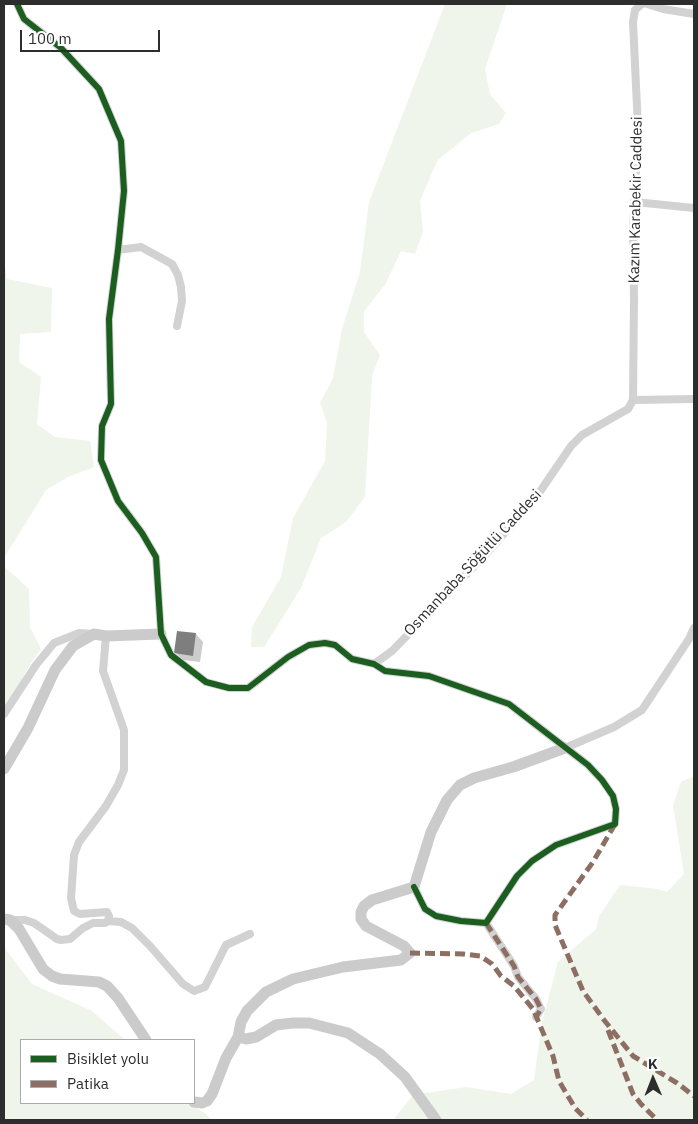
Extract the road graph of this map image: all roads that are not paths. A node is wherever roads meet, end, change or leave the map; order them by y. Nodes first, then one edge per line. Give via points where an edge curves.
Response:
1 (17, 4) edge
2 (642, 4) edge
3 (647, 4) edge
4 (694, 14) edge
5 (635, 202) junction
6 (694, 208) edge
7 (118, 250) junction
8 (178, 326) dead end
9 (694, 399) edge
10 (632, 400) junction
11 (694, 628) edge
12 (160, 634) junction
13 (100, 635) junction
14 (374, 664) junction
15 (4, 714) edge
16 (565, 748) junction
17 (4, 769) edge
18 (414, 887) junction
19 (7, 920) edge
20 (108, 921) junction
21 (486, 923) junction
22 (250, 934) dead end
23 (536, 1017) dead end
24 (238, 1037) junction
25 (145, 1039) edge
26 (195, 1102) edge
27 (436, 1120) edge

1 - 7 street via 24,19 61,48 99,89 120,141 124,191
2 - 5 street, Kazım Karabekir Caddesi via 635,10 633,22 638,128
3 - 4 street
5 - 6 street
5 - 10 street, Kazım Karabekir Caddesi
7 - 8 street via 141,247 172,264 181,288
7 - 12 street via 109,319 111,404 102,426 101,460 118,501 156,558
9 - 10 street
10 - 14 street, Osmanbaba Söğütlü Caddesi via 628,409 582,435 571,446 537,496 485,555 392,651
11 - 16 street via 642,710 614,727
12 - 13 street
12 - 14 street via 171,655 183,665 206,682 229,688 248,688 288,657 310,645 336,646 352,659
13 - 15 street via 79,633 54,643
13 - 17 street via 73,646 55,670 28,728
13 - 20 street via 103,671 124,730 124,770 106,806 79,842 74,855 71,898 74,911 80,914 107,912
14 - 16 street via 385,671 429,676 509,704
16 - 18 street via 460,785 447,800 431,832
16 - 21 street via 588,765 613,796 615,824 556,845 532,861 517,876
18 - 21 street via 425,909 436,916
18 - 24 street via 372,900 361,912 366,926 404,946 410,954 401,960 343,967 293,979 266,992 247,1012
19 - 20 street via 34,923 61,940 70,939 93,923
19 - 25 street via 19,928 43,969 52,976 99,982 107,986
20 - 22 street via 121,922 132,928 183,984 194,991 205,987 226,945
21 - 23 street via 541,1008
24 - 26 street via 212,1094 207,1101
24 - 27 street via 256,1037 276,1025 293,1023 309,1023 348,1033 380,1054 405,1077

